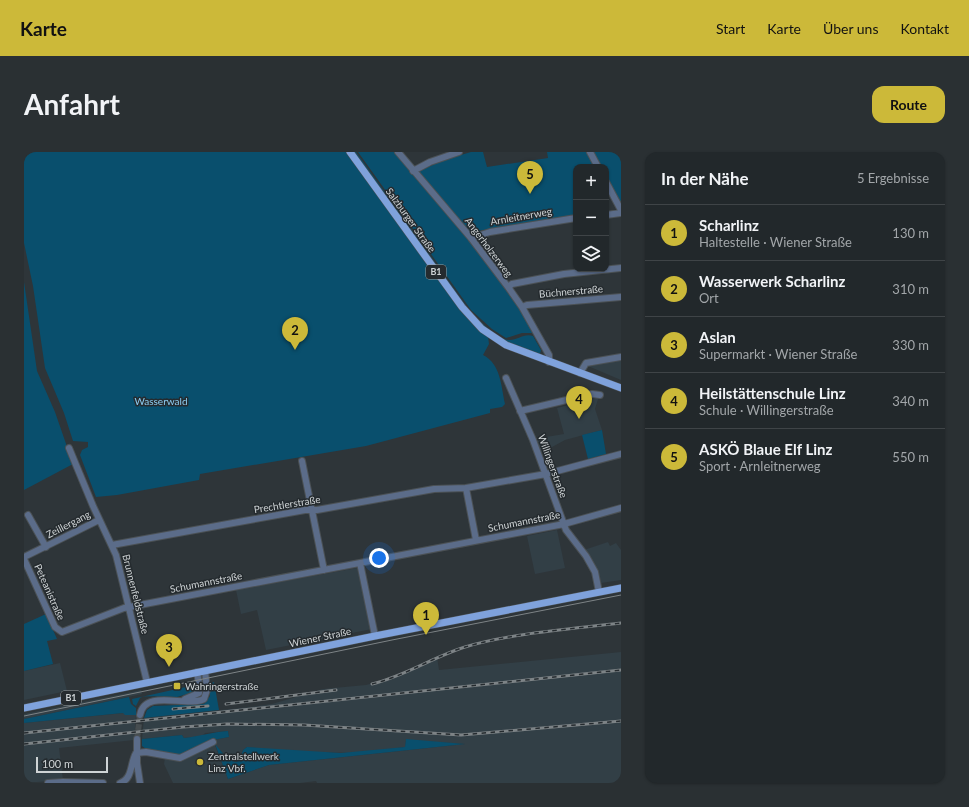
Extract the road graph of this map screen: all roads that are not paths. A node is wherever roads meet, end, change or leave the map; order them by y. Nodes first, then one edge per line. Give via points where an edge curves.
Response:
1 (350, 152) edge
2 (398, 152) edge
3 (459, 152) edge
4 (590, 152) edge
5 (596, 164) edge
6 (414, 171) junction
7 (609, 188) edge
8 (621, 210) edge
9 (621, 213) edge
10 (609, 215) edge
11 (573, 218) edge
12 (471, 238) junction
13 (621, 268) edge
14 (508, 287) junction
15 (621, 297) edge
16 (522, 307) junction
17 (621, 357) edge
18 (549, 362) junction
19 (580, 373) junction
20 (506, 378) dead end
21 (621, 388) edge
22 (600, 395) dead end
23 (520, 410) junction
24 (70, 448) dead end
25 (621, 454) edge
26 (302, 461) dead end
27 (546, 474) junction
28 (466, 488) junction
29 (621, 508) edge
30 (312, 510) junction
31 (28, 515) dead end
32 (100, 520) junction
33 (564, 524) junction
34 (476, 540) junction
35 (112, 545) junction
36 (46, 547) junction
37 (24, 558) edge
38 (360, 563) junction
39 (324, 570) junction
40 (621, 588) edge
41 (599, 592) junction
42 (130, 607) junction
43 (59, 632) joint
44 (375, 636) junction
45 (205, 671) junction
46 (197, 672) junction
47 (147, 682) junction
48 (180, 701) junction
49 (24, 708) edge
50 (140, 715) tunnel mouth
51 (137, 739) tunnel mouth
52 (213, 742) dead end
53 (136, 753) junction
54 (124, 782) edge
55 (48, 783) edge
56 (103, 783) edge
57 (140, 783) edge

1 - 18 main road, Salzburger Straße / B1 via 471,319 499,342
2 - 6 street, Angerholzerweg
3 - 6 street via 430,162
4 - 5 street
6 - 12 street, Angerholzerweg
7 - 8 street
9 - 10 street
11 - 12 street, Arnleitnerweg via 490,232
12 - 14 street, Angerholzerweg
13 - 14 street via 544,276
14 - 16 street, Angerholzerweg
15 - 16 street, Büchnerstraße
16 - 18 street, Angerholzerweg via 549,355
17 - 19 street via 586,363
18 - 19 main road, Salzburger Straße / B1
19 - 21 main road, Salzburger Straße / B1
20 - 23 street, Willingerstraße
22 - 23 street via 592,394
23 - 27 street, Willingerstraße
24 - 32 street, Brunnenfeldstraße
25 - 27 street, Prechtlerstraße
26 - 30 street
27 - 28 street, Prechtlerstraße
27 - 33 street, Willingerstraße
28 - 30 street, Prechtlerstraße via 434,489
28 - 34 street
29 - 33 street, Schumannstraße
30 - 35 street, Prechtlerstraße
30 - 39 street
31 - 36 street, Zeillergang
32 - 35 street, Brunnenfeldstraße
32 - 36 street, Zeillergang
33 - 34 street, Schumannstraße
33 - 41 street, Willingerstraße via 595,572
34 - 38 street, Schumannstraße
35 - 42 street, Brunnenfeldstraße
36 - 37 street, Zeillergang
37 - 43 street, Peteanistraße
38 - 39 street, Schumannstraße
38 - 44 street
39 - 42 street, Schumannstraße
40 - 41 main road, Wiener Straße / B1
41 - 44 main road, Wiener Straße / B1
42 - 43 street, Schumannstraße
42 - 47 street, Brunnenfeldstraße
44 - 45 main road, Wiener Straße / B1
45 - 46 main road, Wiener Straße / B1
45 - 48 street via 205,697 201,701
46 - 47 main road, Wiener Straße / B1
46 - 48 street via 199,693
47 - 49 main road, Wiener Straße / B1
48 - 50 street via 150,702 142,708
51 - 53 street
52 - 53 street via 180,758 146,752
53 - 54 street
53 - 57 street
55 - 56 street

